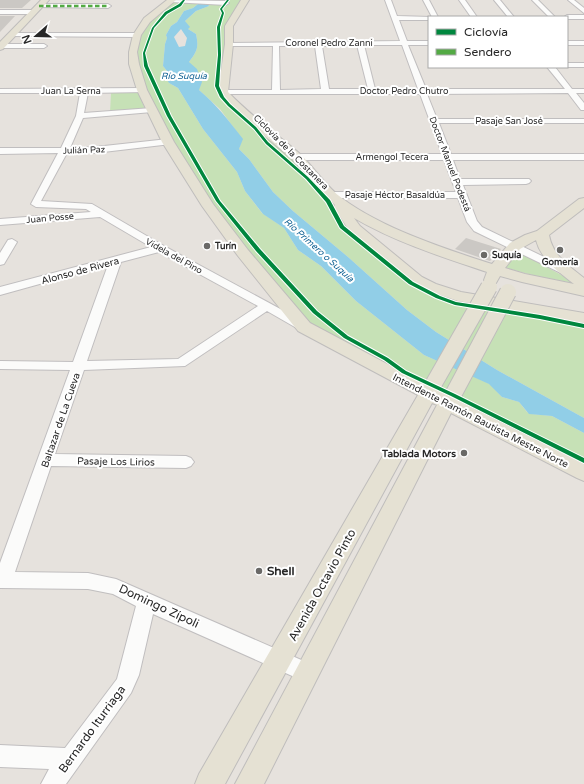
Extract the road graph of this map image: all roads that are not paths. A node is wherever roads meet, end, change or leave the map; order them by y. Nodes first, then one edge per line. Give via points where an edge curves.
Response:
1 (160, 0) edge
2 (173, 0) edge
3 (239, 0) edge
4 (245, 0) edge
5 (388, 0) edge
6 (426, 0) edge
7 (462, 0) edge
8 (497, 0) edge
9 (535, 0) edge
10 (572, 0) edge
11 (228, 3) junction
12 (39, 6) edge
13 (108, 6) dead end
14 (584, 11) edge
15 (0, 12) edge
16 (434, 16) edge
17 (473, 16) edge
18 (510, 16) edge
19 (551, 16) edge
20 (568, 17) edge
21 (584, 17) edge
22 (395, 18) junction
23 (428, 18) edge
24 (11, 35) junction
25 (137, 35) junction
26 (360, 43) junction
27 (404, 43) junction
28 (428, 43) edge
29 (276, 44) junction
30 (318, 44) junction
31 (0, 46) edge
32 (44, 46) dead end
33 (229, 46) junction
34 (568, 65) edge
35 (584, 65) edge
36 (552, 68) edge
37 (142, 90) junction
38 (0, 91) edge
39 (84, 91) junction
40 (276, 91) junction
41 (325, 91) junction
42 (372, 91) junction
43 (422, 91) junction
44 (570, 91) junction
45 (584, 91) edge
46 (223, 92) junction
47 (584, 108) edge
48 (152, 110) junction
49 (80, 116) junction
50 (434, 120) junction
51 (584, 121) edge
52 (168, 142) junction
53 (64, 150) junction
54 (0, 151) edge
55 (584, 156) edge
56 (296, 157) junction
57 (448, 158) junction
58 (526, 181) dead end
59 (457, 182) junction
60 (461, 195) junction
61 (333, 198) junction
62 (584, 202) edge
63 (100, 214) junction
64 (0, 222) edge
65 (542, 234) junction
66 (12, 242) dead end
67 (515, 246) junction
68 (160, 248) junction
69 (116, 260) junction
70 (0, 262) edge
71 (495, 270) junction
72 (572, 275) junction
73 (522, 278) junction
74 (584, 285) edge
75 (0, 291) edge
76 (584, 291) edge
77 (266, 307) junction
78 (584, 318) edge
79 (304, 327) junction
80 (0, 365) edge
81 (78, 366) junction
82 (440, 394) junction
83 (46, 460) junction
84 (186, 462) dead end
85 (584, 473) edge
86 (1, 580) edge
87 (146, 602) junction
88 (279, 661) junction
89 (308, 673) junction
90 (0, 756) edge
91 (70, 759) junction
92 (52, 784) edge
93 (209, 784) edge
94 (249, 784) edge

1 - 2 street
2 - 11 street
2 - 25 main road, Intendente Ramón Bautista Mestre Norte via 147,20
3 - 11 main road
4 - 33 main road via 229,26
5 - 22 street, Doctor Manuel Podestá
6 - 16 street
7 - 17 street
8 - 18 street
9 - 19 street
10 - 14 street
11 - 33 main road via 235,6 224,23 224,46
12 - 13 street
12 - 15 street
12 - 24 main road
20 - 21 street
22 - 23 street
22 - 27 street, Doctor Manuel Podestá
24 - 25 street
24 - 31 main road
25 - 37 main road, Intendente Ramón Bautista Mestre Norte via 133,52 134,64
26 - 27 street, Coronel Pedro Zanni
26 - 30 street, Coronel Pedro Zanni
26 - 42 street
27 - 28 street, Coronel Pedro Zanni
27 - 43 street, Doctor Manuel Podestá
29 - 30 street, Coronel Pedro Zanni
29 - 33 street, Coronel Pedro Zanni
29 - 40 street
30 - 41 street
31 - 32 street
33 - 46 main road
34 - 35 street
36 - 44 street
37 - 39 street, Juan La Serna
37 - 48 main road, Intendente Ramón Bautista Mestre Norte
38 - 39 street, Juan La Serna
39 - 49 street
40 - 41 street, Doctor Pedro Chutro
40 - 46 street, Doctor Pedro Chutro
41 - 42 street, Doctor Pedro Chutro
42 - 43 street, Doctor Pedro Chutro
43 - 44 street, Doctor Pedro Chutro
43 - 50 street, Doctor Manuel Podestá
44 - 45 street, Doctor Pedro Chutro
44 - 47 street
46 - 56 main road
48 - 49 street
48 - 52 main road, Intendente Ramón Bautista Mestre Norte
49 - 53 street
50 - 51 street, Pasaje San José
50 - 57 street, Doctor Manuel Podestá
52 - 53 street, Julián Paz via 106,150
52 - 79 main road, Intendente Ramón Bautista Mestre Norte via 208,206
53 - 54 street, Julián Paz
53 - 63 street, Videla del Pino via 36,202 39,206 84,205
55 - 57 street, Armengol Tecera
56 - 57 street, Armengol Tecera
56 - 61 main road
57 - 59 street, Doctor Manuel Podestá
58 - 59 street, Pasaje Héctor Basaldúa
59 - 60 street, Doctor Manuel Podestá
60 - 61 street, Pasaje Héctor Basaldúa
60 - 67 street, Doctor Manuel Podestá via 472,222 478,229
61 - 71 main road via 388,230
61 - 78 main road via 355,229 416,280 458,296
62 - 65 main road
63 - 64 street, Juan Posse
63 - 68 street, Videla del Pino
65 - 67 main road
65 - 72 main road via 546,251
66 - 70 street
67 - 71 main road
67 - 72 street, Doctor Manuel Podestá
68 - 69 street, Alonso de Rivera
68 - 77 street, Videla del Pino
69 - 75 street, Alonso de Rivera
69 - 81 street, Baltazar de La Cueva
71 - 73 main road
71 - 82 main road, bridge
72 - 74 main road
73 - 76 main road
73 - 82 main road, bridge via 508,292
77 - 79 street, Videla del Pino
77 - 81 street via 180,363
79 - 82 main road, Intendente Ramón Bautista Mestre Norte
80 - 81 street
81 - 83 street, Baltazar de La Cueva
82 - 85 main road, Intendente Ramón Bautista Mestre Norte
82 - 88 main road, Avenida Octavio Pinto
82 - 89 main road
83 - 84 street, Pasaje Los Lirios
83 - 86 street, Baltazar de La Cueva
86 - 87 street, Domingo Zípoli via 103,583
87 - 88 street, Domingo Zípoli
87 - 91 street, Bernardo Iturriaga via 129,675 124,686
88 - 89 street, Domingo Zípoli
88 - 93 main road, Avenida Octavio Pinto
89 - 94 main road
90 - 91 street
91 - 92 street, Bernardo Iturriaga

